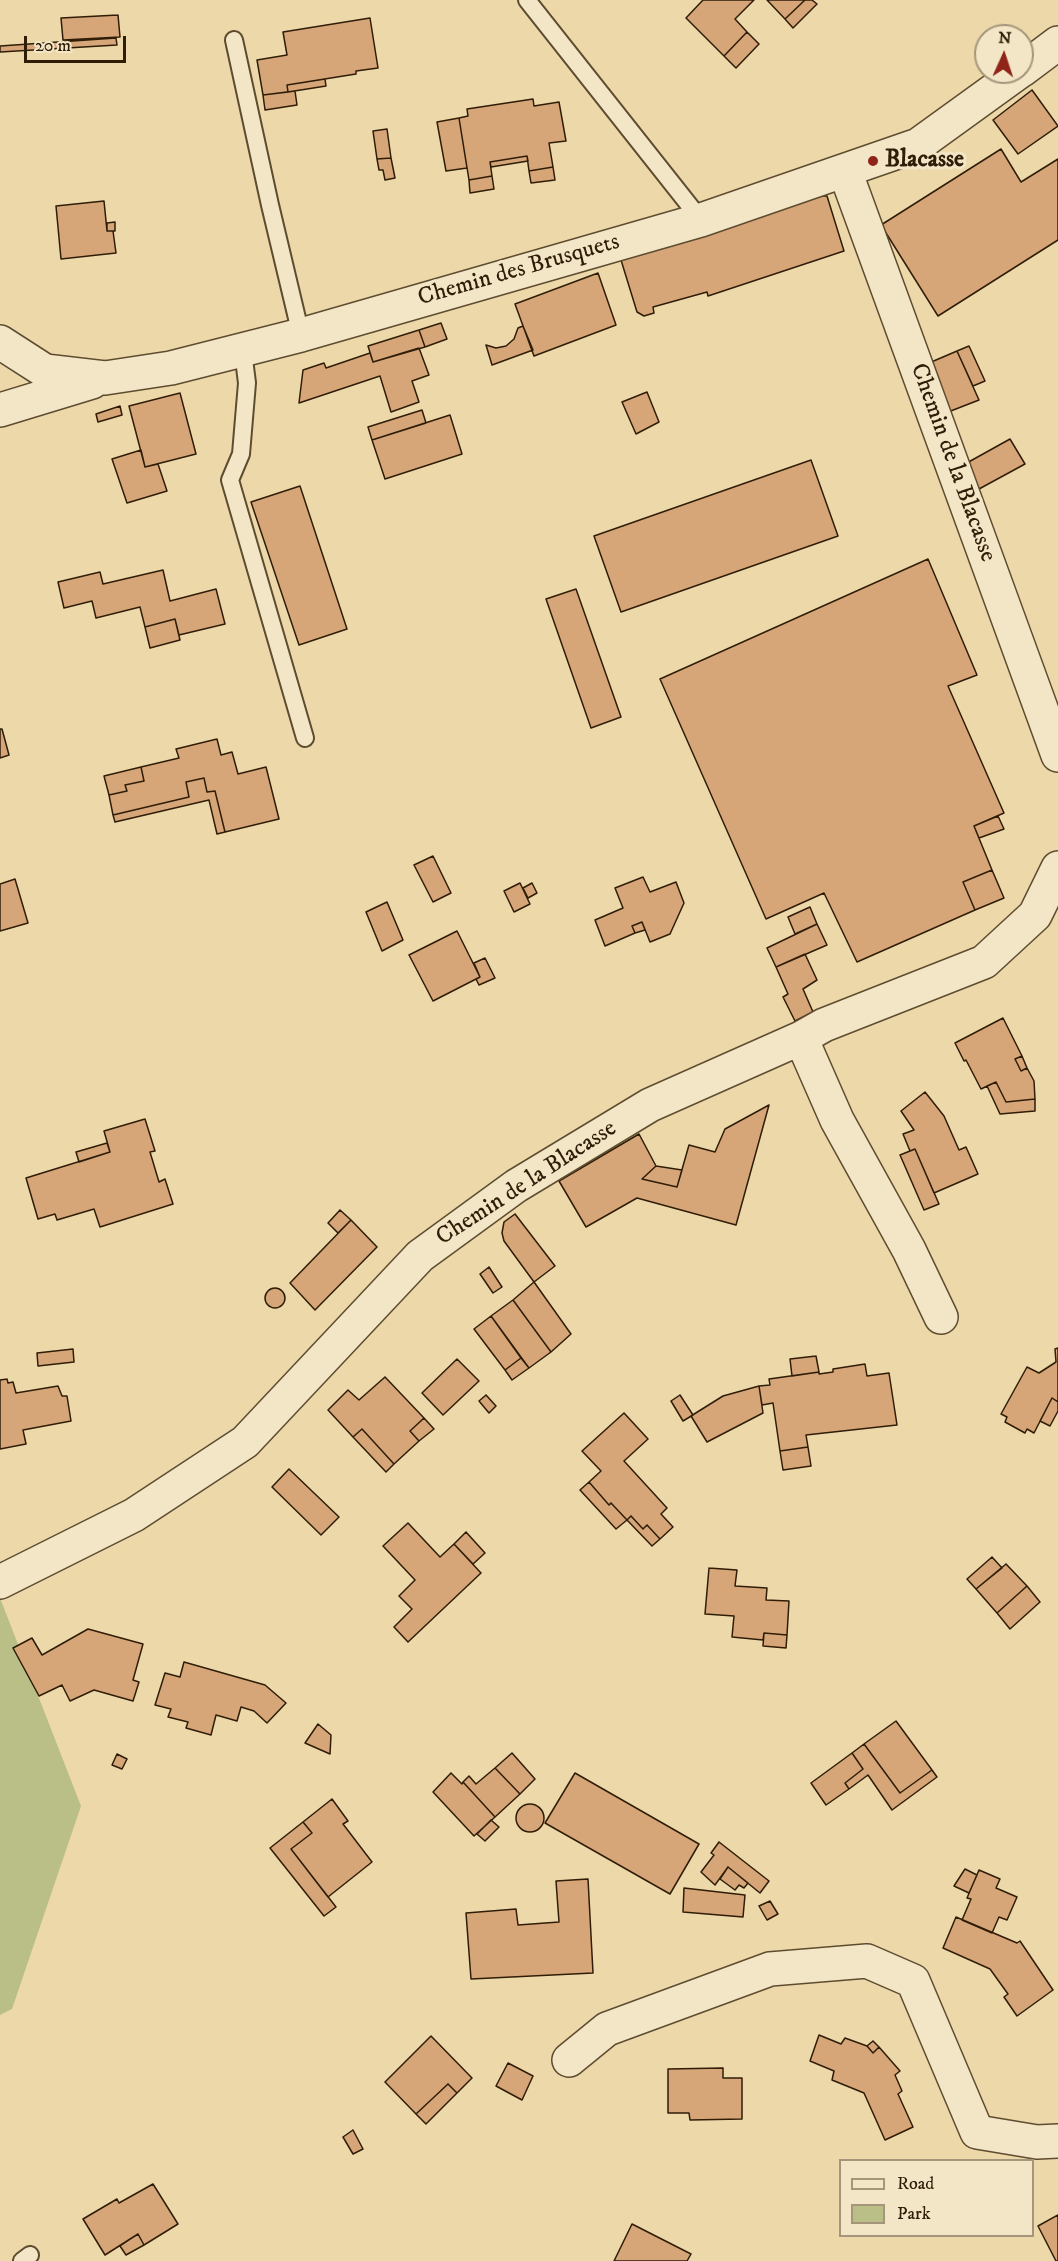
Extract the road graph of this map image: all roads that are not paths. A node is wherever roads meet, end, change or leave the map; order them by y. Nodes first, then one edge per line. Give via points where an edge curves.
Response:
1 (528, 0) edge
2 (234, 40) dead end
3 (1058, 44) edge
4 (1034, 61) edge
5 (1002, 84) edge
6 (845, 171) junction
7 (700, 220) junction
8 (301, 336) junction
9 (0, 342) edge
10 (243, 351) junction
11 (105, 378) junction
12 (0, 410) edge
13 (305, 738) dead end
14 (1058, 755) edge
15 (1058, 868) edge
16 (801, 1038) junction
17 (941, 1317) dead end
18 (0, 1582) edge
19 (569, 2060) dead end
20 (1058, 2141) edge

1 - 7 lane
2 - 8 lane
3 - 4 street, Chemin des Brusquets
5 - 6 street, Chemin des Brusquets via 918,144
6 - 7 street, Chemin des Brusquets
6 - 14 street, Chemin de la Blacasse
7 - 8 street, Chemin des Brusquets
8 - 10 street, Chemin des Brusquets
9 - 11 street, Chemin des Brusquets via 45,371
10 - 11 street, Chemin des Brusquets
10 - 13 lane via 247,382 241,454 230,480
11 - 12 street
15 - 16 street, Chemin de la Blacasse via 1035,915 984,962 824,1025
16 - 17 street via 837,1120
16 - 18 street, Chemin de la Blacasse via 650,1105 516,1186 420,1256 246,1442 134,1515
19 - 20 street via 607,2029 770,1969 867,1961 913,1981 977,2132 1036,2142

